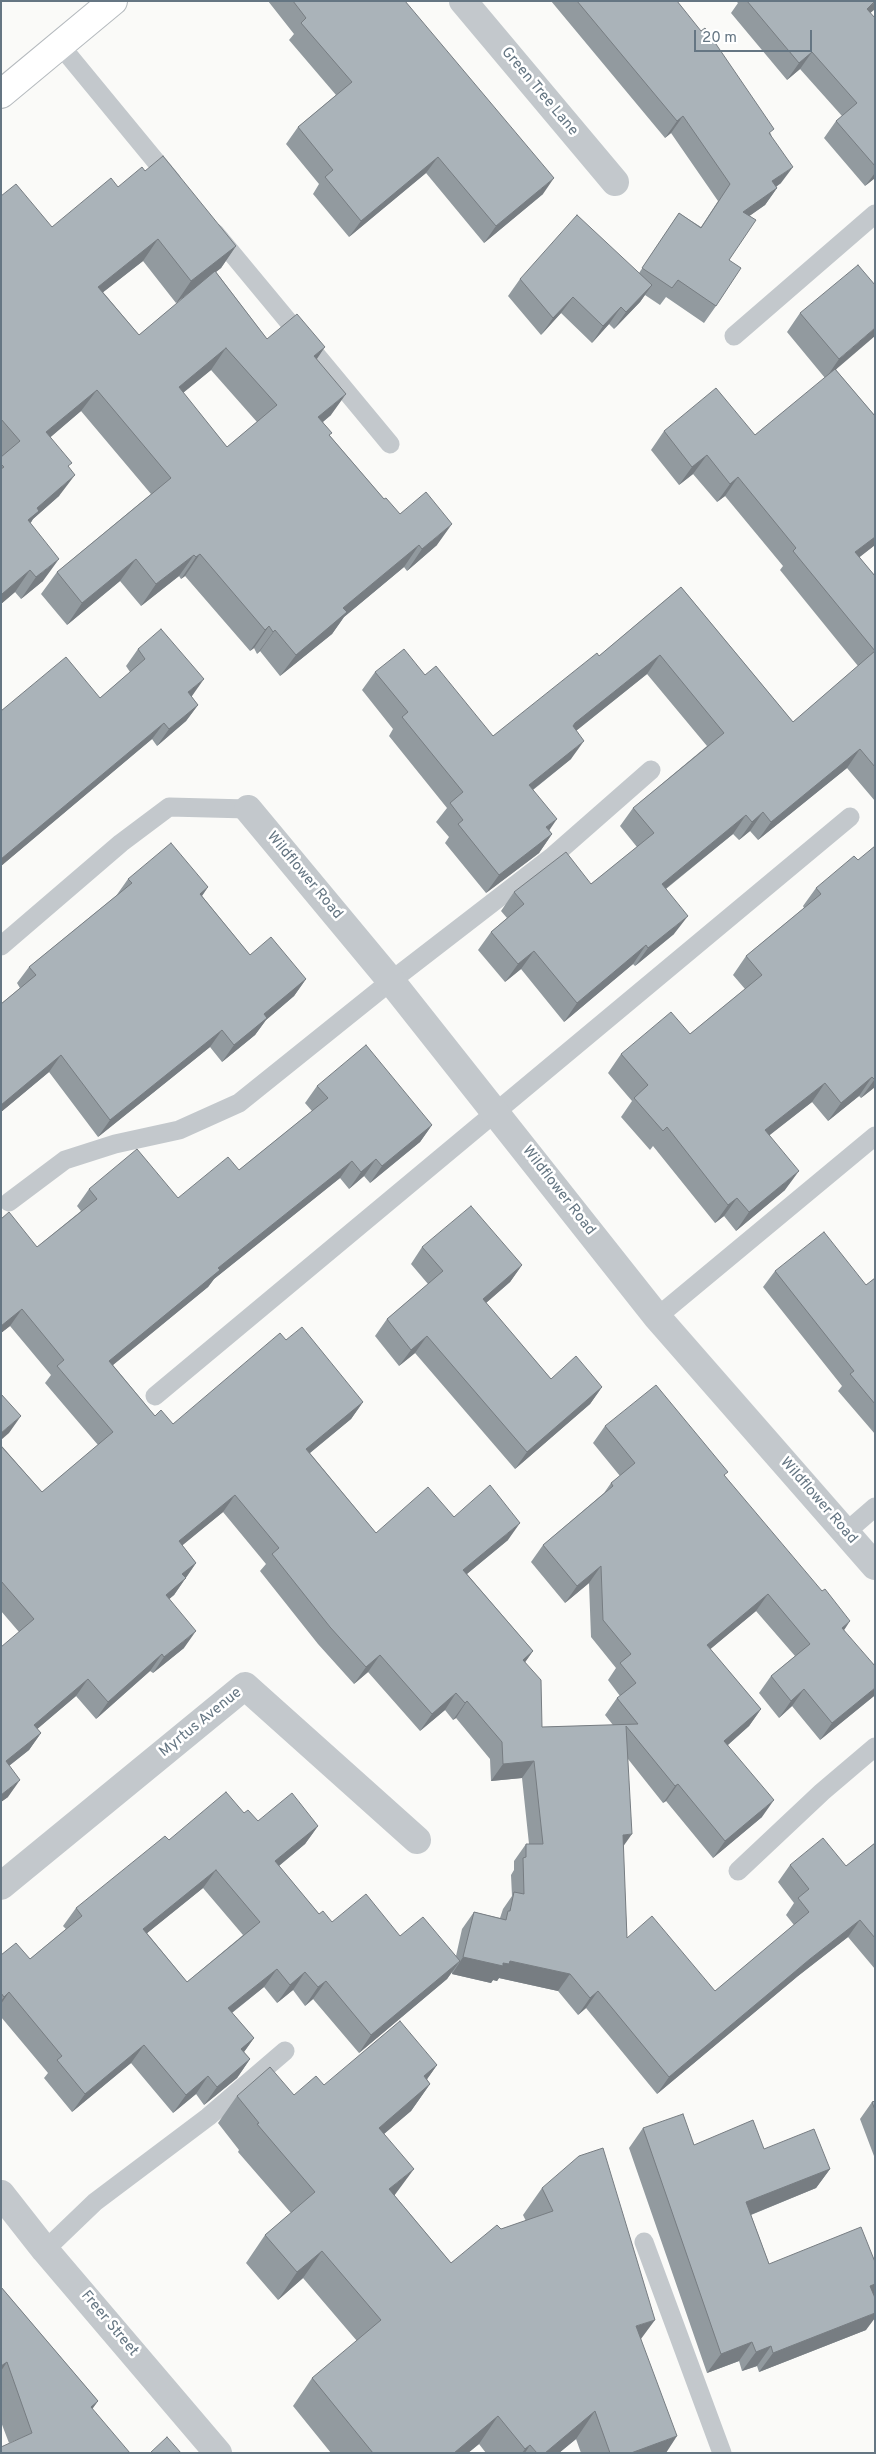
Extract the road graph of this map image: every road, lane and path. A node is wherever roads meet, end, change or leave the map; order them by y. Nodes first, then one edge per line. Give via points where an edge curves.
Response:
1 (113, 1) edge
2 (463, 1) edge
3 (60, 45) junction
4 (1, 94) edge
5 (615, 182) dead end
6 (184, 196) edge
7 (875, 214) edge
8 (202, 218) edge
9 (734, 336) dead end
10 (390, 444) dead end
11 (651, 770) dead end
12 (248, 809) joint
13 (850, 817) dead end
14 (1, 946) edge
15 (391, 981) junction
16 (495, 1112) junction
17 (875, 1136) edge
18 (9, 1202) dead end
19 (657, 1317) junction
20 (155, 1396) dead end
21 (875, 1507) edge
22 (845, 1532) junction
23 (875, 1566) edge
24 (875, 1747) edge
25 (417, 1840) dead end
26 (738, 1871) dead end
27 (1, 1886) edge
28 (285, 2051) dead end
29 (1, 2194) edge
30 (644, 2242) dead end
31 (45, 2250) junction
32 (218, 2453) edge
33 (722, 2453) edge

1 - 3 main road
2 - 5 street, Green Tree Lane
3 - 4 main road
3 - 6 lane
7 - 9 lane
8 - 10 lane
11 - 15 lane via 553,856
12 - 14 lane via 169,807 121,843
12 - 15 street, Wildflower Road
13 - 16 lane
15 - 16 street, Wildflower Road
15 - 18 lane via 239,1103 179,1130 115,1144 65,1160
16 - 19 street, Wildflower Road
16 - 20 lane
17 - 19 lane
19 - 22 street, Wildflower Road
21 - 22 lane
22 - 23 street, Wildflower Road
24 - 26 lane
25 - 27 street, Myrtus Avenue via 245,1686
28 - 31 lane via 208,2117 95,2202
29 - 31 street, Freer Street
30 - 33 lane
31 - 32 street, Freer Street

